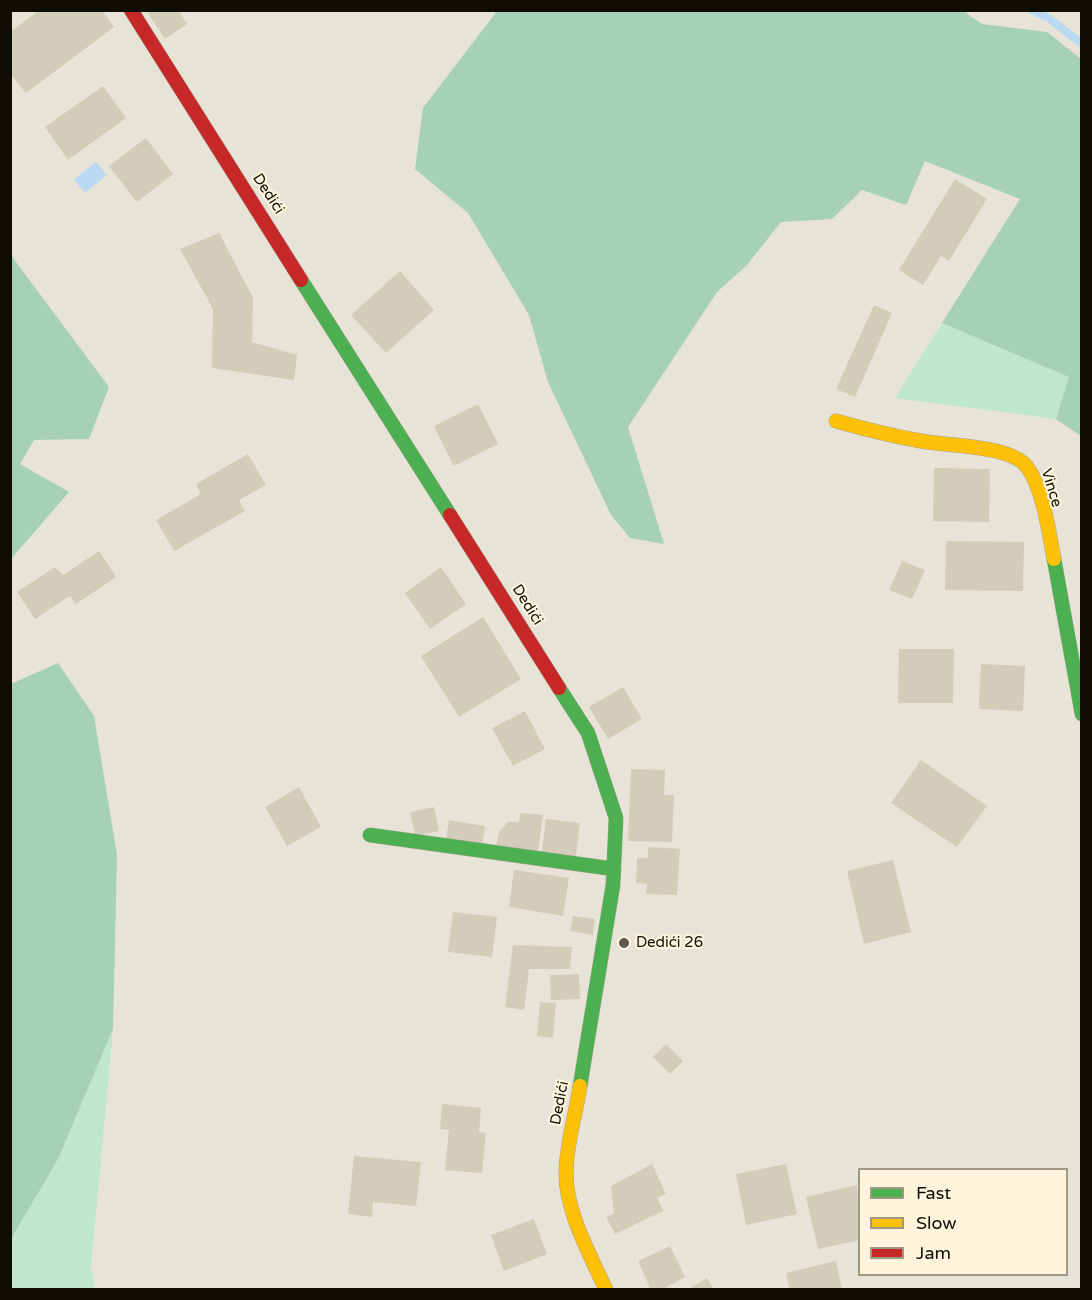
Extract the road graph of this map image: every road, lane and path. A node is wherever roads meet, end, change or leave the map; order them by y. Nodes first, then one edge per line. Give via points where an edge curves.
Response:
1 (131, 10) edge
2 (836, 421) dead end
3 (1082, 714) edge
4 (370, 835) dead end
5 (614, 869) junction
6 (606, 1290) edge

1 - 5 street, Dedići via 588,733 616,818
2 - 3 street, Vince via 880,433 1001,453 1026,465 1040,500
4 - 5 street
5 - 6 street, Dedići via 597,997 566,1172 575,1215

